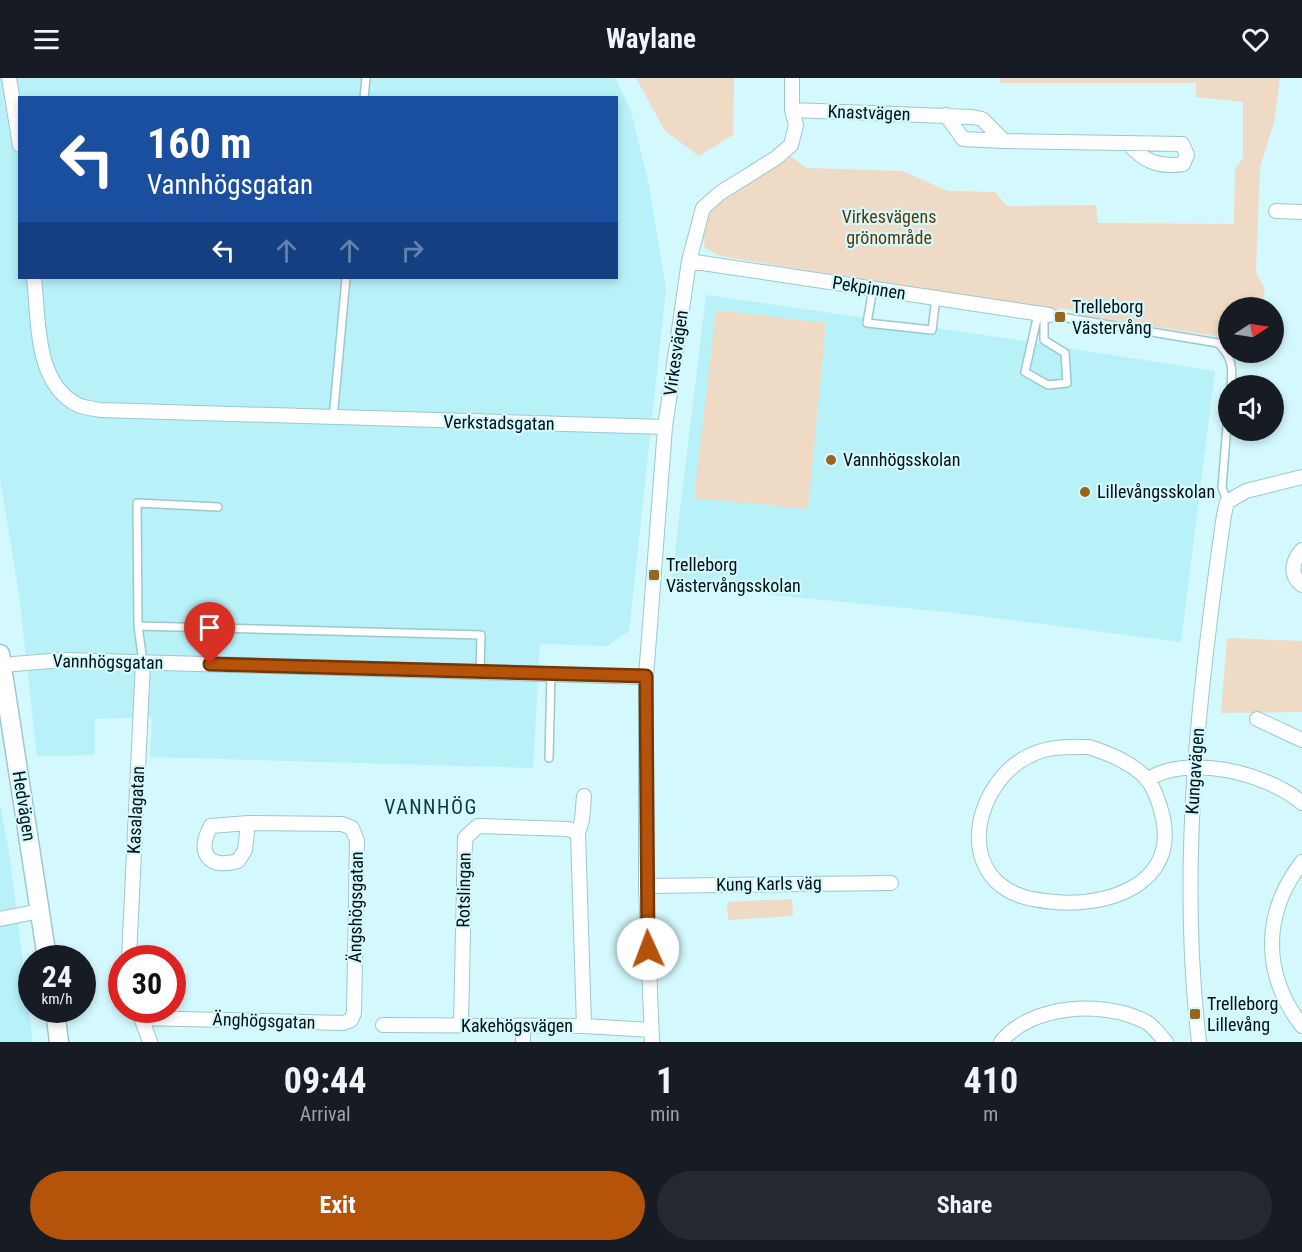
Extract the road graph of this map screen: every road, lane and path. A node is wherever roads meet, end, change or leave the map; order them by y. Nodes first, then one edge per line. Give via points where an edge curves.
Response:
1 (9, 78) edge
2 (366, 78) edge
3 (792, 78) edge
4 (364, 96) edge
5 (792, 110) junction
6 (946, 115) junction
7 (18, 133) edge
8 (1004, 141) junction
9 (1128, 143) dead end
10 (1276, 212) dead end
11 (1302, 212) edge
12 (689, 261) junction
13 (34, 279) edge
14 (346, 279) edge
15 (873, 288) junction
16 (936, 298) junction
17 (1044, 315) junction
18 (1232, 375) edge
19 (333, 419) junction
20 (665, 427) junction
21 (1226, 441) edge
22 (1302, 477) edge
23 (1227, 502) junction
24 (218, 507) dead end
25 (1302, 550) edge
26 (1302, 585) edge
27 (138, 626) junction
28 (1, 660) edge
29 (143, 662) junction
30 (480, 671) junction
31 (551, 673) junction
32 (646, 676) junction
33 (1257, 719) dead end
34 (1302, 740) edge
35 (549, 758) dead end
36 (1194, 765) junction
37 (1147, 780) junction
38 (584, 796) dead end
39 (1302, 803) edge
40 (248, 823) dead end
41 (578, 833) junction
42 (1302, 862) edge
43 (891, 883) dead end
44 (646, 886) junction
45 (40, 911) junction
46 (0, 919) edge
47 (45, 945) edge
48 (130, 945) edge
49 (186, 1016) edge
50 (351, 1020) joint
51 (57, 1023) edge
52 (143, 1023) edge
53 (383, 1025) dead end
54 (461, 1025) junction
55 (523, 1026) junction
56 (584, 1026) junction
57 (1302, 1026) edge
58 (651, 1036) edge
59 (59, 1042) edge
60 (150, 1042) edge
61 (523, 1042) edge
62 (1002, 1042) edge
63 (1166, 1042) edge
64 (1198, 1042) edge

1 - 7 street
2 - 4 lane
3 - 5 street, Virkesvägen
5 - 6 street, Knastvägen
5 - 12 street, Virkesvägen via 796,125 791,145 703,208
6 - 8 street, Knastvägen via 982,119
6 - 8 street via 963,139
8 - 9 street
10 - 11 street
12 - 15 street, Pekpinnen
12 - 20 street, Virkesvägen
13 - 19 street, Verkstadsgatan via 42,352 49,375 78,405 101,410
14 - 19 lane
15 - 16 street, Pekpinnen
15 - 16 lane via 867,323 932,330
16 - 17 street, Pekpinnen
17 - 17 lane via 1025,372 1048,385 1066,383 1065,354 1044,340
17 - 18 lane via 1218,343 1229,354
19 - 20 street, Verkstadsgatan
20 - 32 street, Virkesvägen
21 - 23 lane via 1222,487
22 - 23 street via 1246,491
23 - 36 street, Kungavägen
24 - 27 lane via 137,503
25 - 26 street via 1294,560 1293,571
27 - 29 lane
27 - 30 lane via 481,635
28 - 29 street, Vannhögsgatan
28 - 45 main road, Hedvägen
29 - 30 street, Vannhögsgatan
29 - 48 street, Kasalagatan
30 - 31 street, Vannhögsgatan
31 - 32 street, Vannhögsgatan
31 - 35 lane
32 - 44 street, Kakehögsvägen
33 - 34 street
36 - 37 street via 1161,770
36 - 39 street via 1255,778
36 - 64 street, Kungavägen via 1191,956
37 - 37 street via 1110,754 1089,747 1054,748 1030,755 1012,767 986,804 980,825 981,858 989,874 1016,896 1076,904 1118,895 1140,884 1154,871 1163,851 1165,829 1160,804
38 - 41 street
40 - 50 street, Ängshögsgatan via 342,824 352,828 357,841
41 - 54 street, Rotslingan via 568,829 478,826 465,838
41 - 56 street
42 - 57 street via 1283,890 1270,950 1281,994
43 - 44 street, Kung Karls väg
44 - 58 street, Kakehögsvägen
45 - 46 street
45 - 47 main road, Hedvägen
49 - 50 street, Änghögsgatan via 343,1023
51 - 59 main road
52 - 60 street
53 - 54 street, Kakehögsvägen
54 - 55 street, Kakehögsvägen
55 - 56 street, Kakehögsvägen
55 - 61 street
56 - 58 street, Kakehögsvägen
62 - 63 street via 1009,1032 1029,1021 1060,1012 1096,1010 1147,1023

